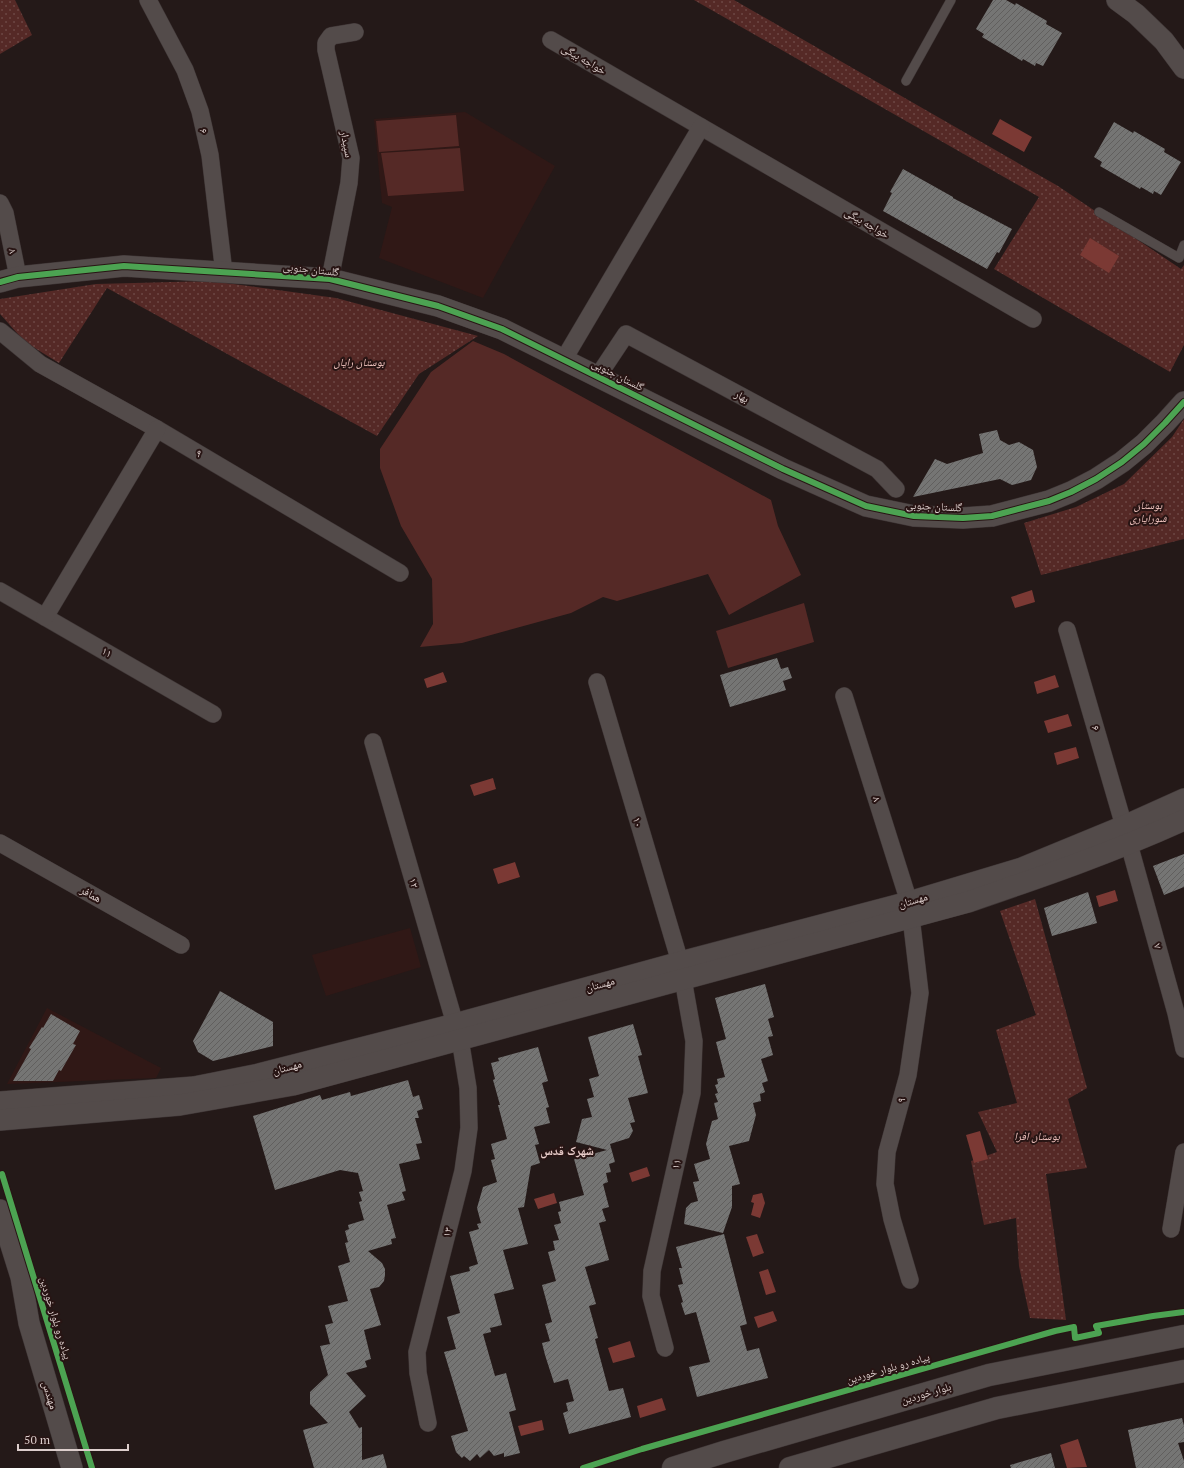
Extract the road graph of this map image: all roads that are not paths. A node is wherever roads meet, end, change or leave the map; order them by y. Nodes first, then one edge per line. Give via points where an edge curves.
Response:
1 (148, 0) edge
2 (951, 0) edge
3 (1117, 0) edge
4 (355, 32) dead end
5 (551, 40) dead end
6 (1184, 68) edge
7 (906, 81) dead end
8 (701, 127) junction
9 (0, 203) edge
10 (1099, 212) dead end
11 (1184, 245) edge
12 (224, 273) junction
13 (330, 279) junction
14 (9, 280) edge
15 (1033, 319) dead end
16 (0, 331) edge
17 (564, 359) junction
18 (598, 376) junction
19 (1184, 402) edge
20 (158, 429) junction
21 (896, 489) dead end
22 (400, 573) dead end
23 (0, 591) edge
24 (45, 617) junction
25 (1067, 630) dead end
26 (597, 682) dead end
27 (844, 696) dead end
28 (213, 714) dead end
29 (373, 742) dead end
30 (1184, 799) edge
31 (1184, 820) edge
32 (1126, 835) junction
33 (0, 843) edge
34 (910, 909) junction
35 (181, 945) dead end
36 (682, 970) junction
37 (457, 1031) junction
38 (1184, 1048) edge
39 (304, 1072) junction
40 (0, 1102) edge
41 (0, 1120) edge
42 (1184, 1152) edge
43 (0, 1210) edge
44 (1171, 1229) dead end
45 (0, 1257) edge
46 (910, 1280) dead end
47 (29, 1323) junction
48 (1184, 1336) edge
49 (665, 1348) dead end
50 (1184, 1371) edge
51 (428, 1423) dead end
52 (72, 1468) edge
53 (673, 1468) edge
54 (790, 1468) edge

1 - 12 street, ۶ via 185,70 200,111 210,154
2 - 7 lane
3 - 6 street via 1164,41
4 - 13 street, سپیدار via 332,36 326,43 351,158 349,183
5 - 8 street, خواجه بیگی
8 - 15 street, خواجه بیگی
8 - 17 street
9 - 14 street, ۸ via 5,213
10 - 11 lane via 1179,258
12 - 13 street, گلستان جنوبی
12 - 14 street, گلستان جنوبی via 124,266
13 - 17 street, گلستان جنوبی via 438,306 502,329
16 - 20 street, ۹ via 40,364
17 - 18 street, گلستان جنوبی
18 - 19 street, گلستان جنوبی via 783,469 859,503 914,516 992,516 1049,501 1096,479 1122,462
18 - 21 street, بهار via 626,334 877,469
20 - 22 street, ۹
20 - 24 street
23 - 24 street, ۱۱
24 - 28 street, ۱۱
25 - 32 street, ۶
26 - 36 street, ۱۰
27 - 34 street, ۸
29 - 37 street, ۱۲
30 - 32 street, مهستان
31 - 32 street
32 - 34 street, مهستان via 1022,868
32 - 38 street, ۷
33 - 35 street, همافر
34 - 36 street, مهستان
34 - 46 street, ۹ via 920,992 908,1075 887,1152 885,1184 892,1219
36 - 37 street, مهستان
36 - 49 street, ۱۱ via 694,1041 692,1093 652,1271 651,1296
37 - 39 street, مهستان
37 - 51 street, ۱۳ via 468,1088 469,1128 463,1171 417,1352 418,1373
39 - 40 street, مهستان via 260,1074 194,1087
39 - 41 street via 280,1087 180,1105
42 - 44 street
43 - 47 street, مهندس via 21,1277
45 - 47 street, مهندس via 6,1277
47 - 52 street, مهندس
48 - 53 main road, بلوار خوردین via 989,1375
50 - 54 main road via 997,1408

